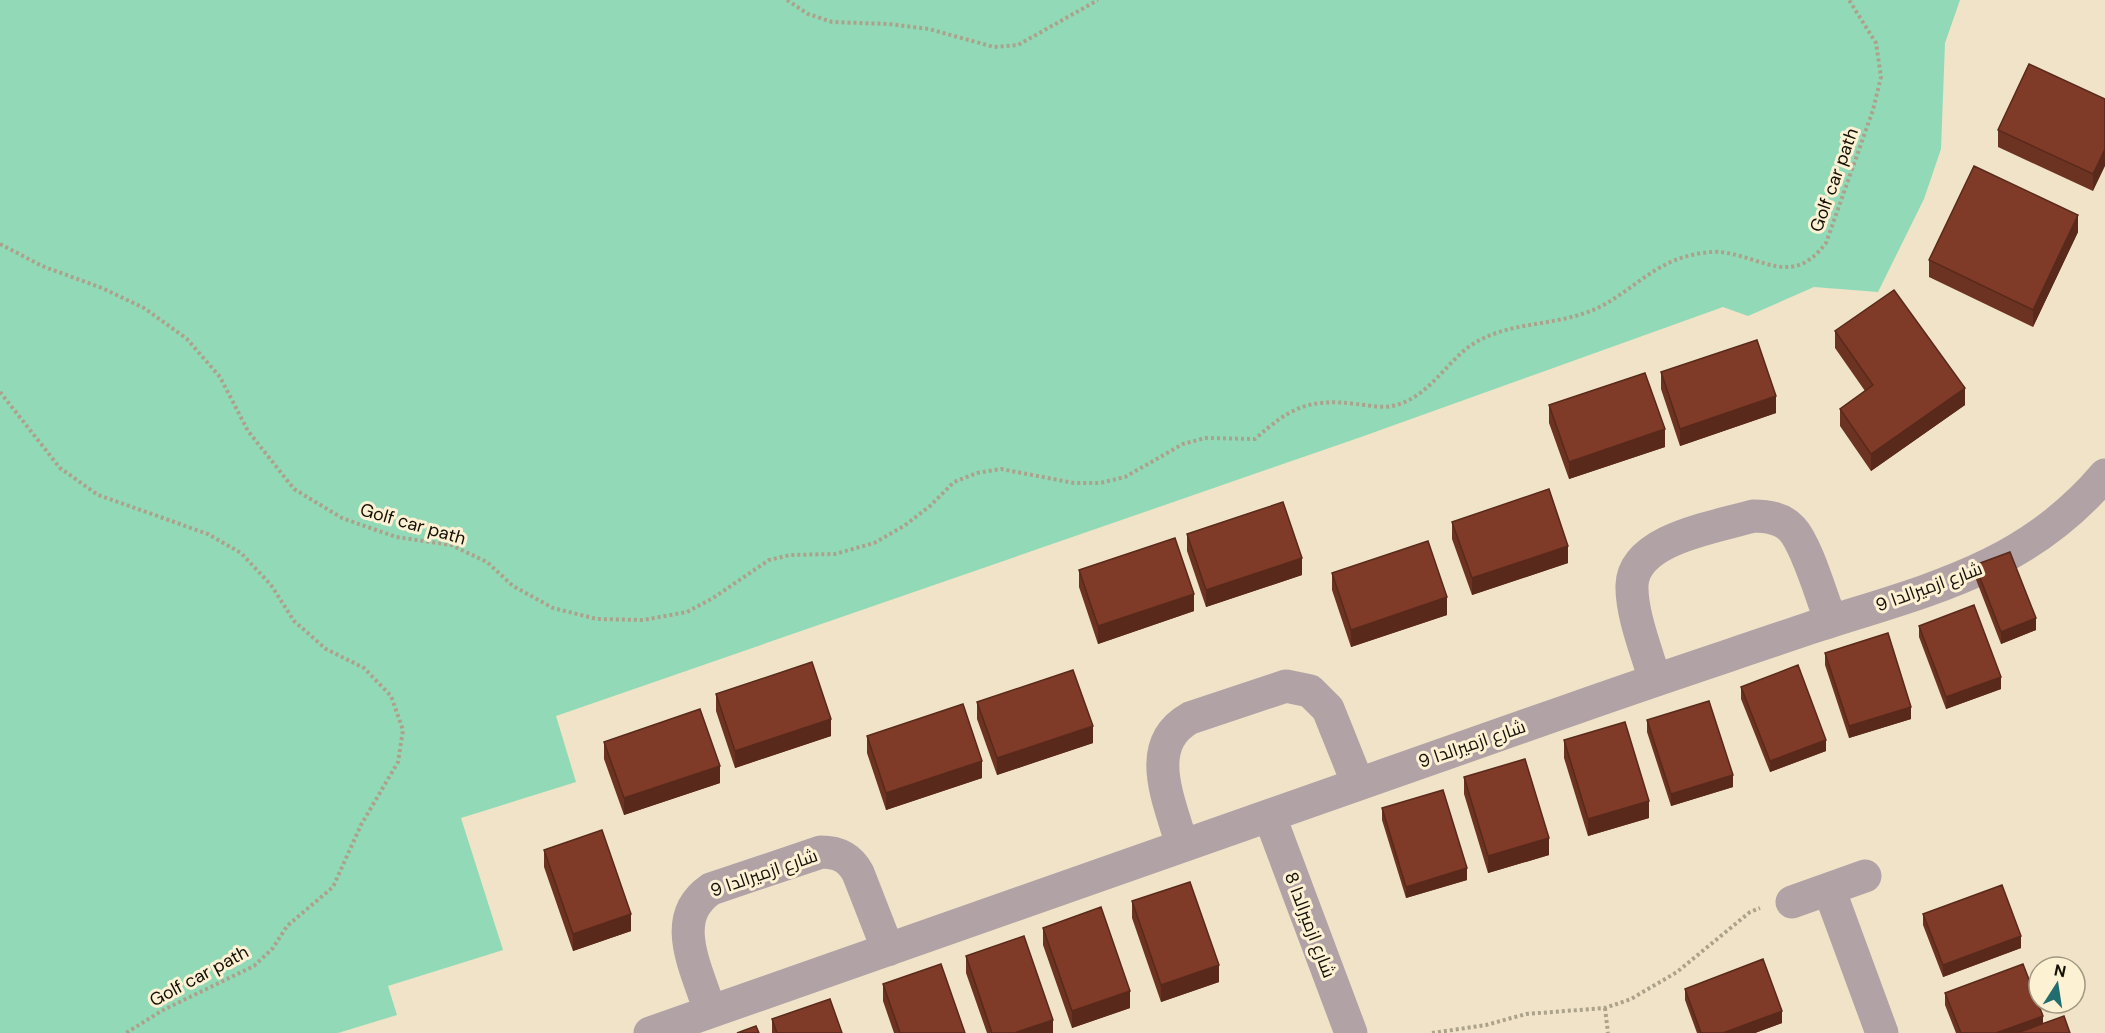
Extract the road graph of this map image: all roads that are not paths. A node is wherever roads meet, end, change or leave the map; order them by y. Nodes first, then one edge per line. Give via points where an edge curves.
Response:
1 (2105, 475) edge
2 (1831, 621) junction
3 (1655, 680) junction
4 (1358, 784) junction
5 (1270, 817) junction
6 (1182, 846) junction
7 (1864, 876) dead end
8 (1829, 889) junction
9 (1792, 902) road end
10 (888, 951) junction
11 (710, 1012) junction
12 (650, 1033) edge
13 (1351, 1033) edge
14 (1882, 1033) edge

1 - 2 street, شارع ازميرالدا 9 via 2042,535 2012,554 1951,583
2 - 3 street, شارع ازميرالدا 9
2 - 3 street via 1800,542 1793,529 1781,520 1753,516 1661,544 1647,553 1632,584
3 - 4 street, شارع ازميرالدا 9
4 - 5 street, شارع ازميرالدا 9
4 - 6 street via 1328,709 1310,692 1286,686 1190,718 1176,726 1161,755
5 - 6 street, شارع ازميرالدا 9
5 - 13 street, شارع ازميرالدا 8
6 - 10 street, شارع ازميرالدا 9
7 - 8 street
8 - 9 street
8 - 14 street
10 - 11 street, شارع ازميرالدا 9
10 - 11 street, شارع ازميرالدا 9 via 853,863 833,852 821,852 711,889 691,907 687,934
11 - 12 street, شارع ازميرالدا 9

